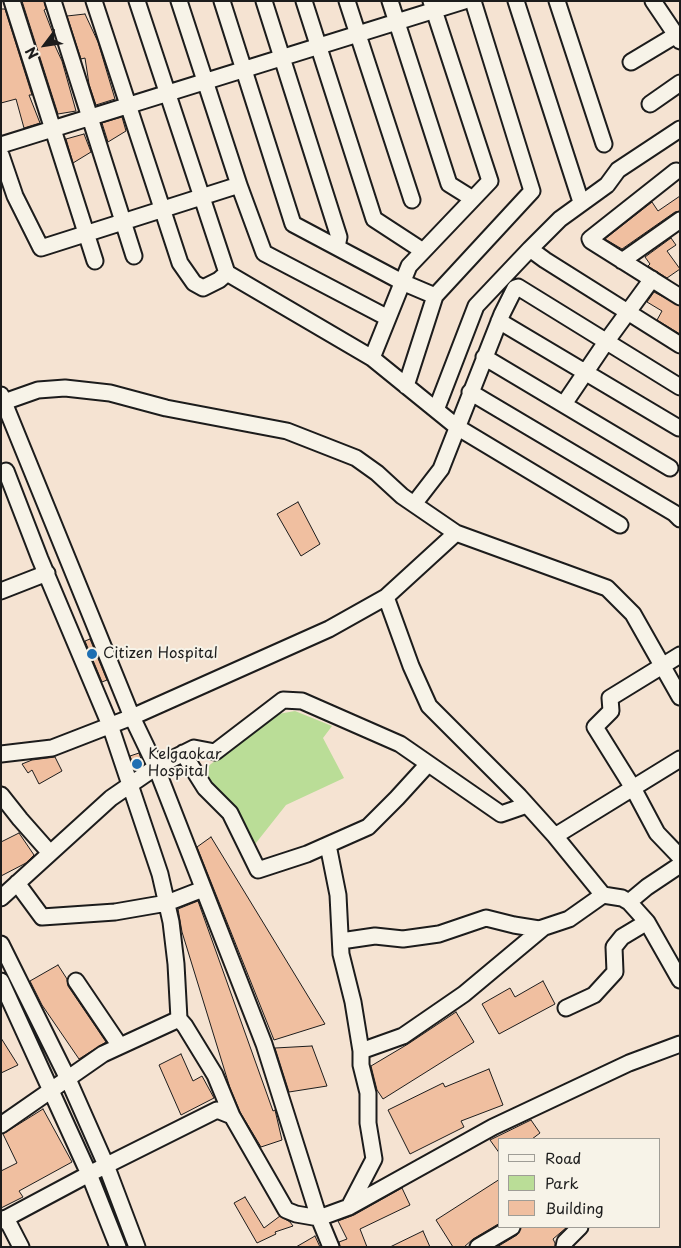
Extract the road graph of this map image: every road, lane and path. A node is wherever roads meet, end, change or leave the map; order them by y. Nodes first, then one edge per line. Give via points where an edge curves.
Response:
1 (12, 1) edge
2 (53, 1) edge
3 (94, 1) edge
4 (137, 1) edge
5 (179, 1) edge
6 (222, 1) edge
7 (264, 1) edge
8 (304, 1) edge
9 (347, 1) edge
10 (390, 1) edge
11 (464, 1) edge
12 (473, 1) edge
13 (516, 1) edge
14 (557, 1) edge
15 (659, 4) edge
16 (432, 6) edge
17 (397, 22) junction
18 (358, 34) junction
19 (678, 38) edge
20 (318, 46) junction
21 (282, 58) junction
22 (631, 62) dead end
23 (242, 70) junction
24 (205, 82) junction
25 (680, 83) edge
26 (167, 93) junction
27 (650, 104) dead end
28 (128, 105) junction
29 (90, 117) junction
30 (53, 129) junction
31 (680, 129) edge
32 (604, 144) dead end
33 (1, 145) edge
34 (1, 155) edge
35 (676, 171) dead end
36 (239, 185) junction
37 (201, 197) junction
38 (473, 199) junction
39 (412, 200) dead end
40 (581, 202) junction
41 (162, 210) junction
42 (123, 222) junction
43 (677, 227) edge
44 (87, 234) junction
45 (337, 247) junction
46 (530, 249) junction
47 (423, 252) junction
48 (134, 256) dead end
49 (95, 261) dead end
50 (622, 261) junction
51 (226, 273) junction
52 (652, 279) junction
53 (402, 282) junction
54 (435, 296) junction
55 (680, 297) edge
56 (628, 312) junction
57 (388, 318) junction
58 (499, 321) junction
59 (606, 342) junction
60 (680, 346) edge
61 (484, 356) junction
62 (372, 358) junction
63 (585, 372) junction
64 (406, 386) junction
65 (680, 387) edge
66 (470, 392) junction
67 (3, 399) edge
68 (564, 404) junction
69 (436, 410) junction
70 (457, 427) junction
71 (679, 428) edge
72 (29, 462) junction
73 (670, 468) dead end
74 (4, 472) edge
75 (414, 504) junction
76 (680, 519) edge
77 (620, 525) dead end
78 (456, 532) junction
79 (47, 573) junction
80 (1, 591) edge
81 (386, 597) junction
82 (680, 655) edge
83 (662, 666) junction
84 (680, 697) edge
85 (132, 717) junction
86 (110, 725) junction
87 (184, 753) junction
88 (1, 754) edge
89 (680, 759) edge
90 (428, 764) junction
91 (156, 767) junction
92 (131, 784) junction
93 (633, 788) junction
94 (1, 794) edge
95 (527, 805) junction
96 (555, 836) junction
97 (328, 845) junction
98 (50, 853) junction
99 (680, 857) edge
100 (680, 865) edge
101 (17, 883) junction
102 (203, 889) junction
103 (603, 895) junction
104 (1, 898) edge
105 (629, 902) junction
106 (167, 903) junction
107 (646, 922) junction
108 (543, 928) junction
109 (341, 941) junction
110 (1, 944) edge
111 (680, 980) edge
112 (1, 981) edge
113 (76, 981) dead end
114 (566, 1008) dead end
115 (179, 1019) junction
116 (680, 1044) edge
117 (120, 1046) junction
118 (361, 1051) junction
119 (68, 1079) junction
120 (51, 1091) junction
121 (232, 1116) junction
122 (1, 1125) edge
123 (106, 1165) junction
124 (89, 1174) junction
125 (349, 1207) junction
126 (319, 1218) junction
127 (4, 1220) edge
128 (510, 1228) edge
129 (579, 1228) edge
130 (21, 1247) edge
131 (118, 1247) edge
132 (137, 1247) edge
133 (331, 1247) edge
134 (478, 1247) edge
135 (564, 1247) edge

1 - 30 street
2 - 29 street
3 - 28 street
4 - 26 street
5 - 24 street
6 - 23 street
7 - 21 street
8 - 20 street
9 - 18 street
10 - 17 street
11 - 16 street
12 - 54 street via 532,191
13 - 40 street
14 - 32 street
15 - 19 street
16 - 17 street
16 - 38 street via 490,181
17 - 18 street
17 - 38 street via 450,184
18 - 20 street
18 - 39 street
19 - 22 street
20 - 21 street
20 - 47 street via 374,219
21 - 23 street
21 - 45 street via 339,238
23 - 24 street
23 - 45 street via 293,224
24 - 26 street
24 - 36 street
25 - 27 street
26 - 28 street
26 - 37 street
28 - 29 street
28 - 41 street
29 - 30 street
29 - 42 street
30 - 33 street
30 - 44 street
31 - 40 street via 618,170 607,185
34 - 44 street via 15,196 42,248
35 - 50 street via 590,239
36 - 37 street
36 - 57 street via 264,253
37 - 41 street
37 - 51 street
38 - 47 street
40 - 46 street
41 - 42 street
41 - 51 street via 180,263 194,283 203,288
42 - 44 street
42 - 48 street
43 - 50 street
44 - 49 street
45 - 53 street
46 - 56 street
46 - 69 street via 476,306
47 - 53 street via 409,266
50 - 52 street
51 - 62 street
52 - 55 street
52 - 56 street
53 - 54 street
53 - 57 street
54 - 64 street
56 - 59 street
56 - 60 street
57 - 62 street
58 - 59 street via 518,287
58 - 61 street
58 - 63 street
59 - 63 street
59 - 65 street
61 - 66 street
61 - 68 street
62 - 64 street
63 - 68 street
63 - 71 street
64 - 69 street
66 - 70 street
66 - 76 street
67 - 72 street
67 - 75 street via 38,390 65,388 110,392 166,408 287,431 356,458
68 - 73 street
69 - 70 street
70 - 75 street via 440,469
70 - 77 street
72 - 74 street
72 - 85 street
74 - 79 street
75 - 78 street
78 - 81 street
78 - 83 street via 606,588 633,614
79 - 80 street
79 - 86 street
81 - 85 street via 329,629
81 - 95 street via 429,706
82 - 83 street
83 - 84 street
83 - 93 street via 610,698 611,711 595,727
85 - 86 street
85 - 91 street
86 - 88 street via 52,748
86 - 92 street
87 - 90 street via 194,748 215,752 283,700 302,701 400,744
87 - 91 street
87 - 97 street via 205,788 230,813 258,870
89 - 93 street
90 - 95 street via 501,814
90 - 97 street via 368,827
91 - 92 street
91 - 102 street
92 - 98 street
92 - 106 street
93 - 96 street
93 - 99 street via 657,833
94 - 98 street
95 - 96 street
96 - 103 street
97 - 109 street via 338,895
98 - 101 street
100 - 105 street
101 - 104 street
101 - 106 street via 42,917 115,912
102 - 106 street
102 - 126 street via 264,1044
103 - 105 street
103 - 108 street via 569,919
105 - 107 street
106 - 115 street via 176,964
107 - 111 street
107 - 114 street via 622,937 614,947 615,972 594,995
108 - 109 street via 486,918 439,934 403,939 375,936
108 - 118 street via 464,994 403,1036
109 - 118 street
110 - 119 street
112 - 120 street
113 - 117 street
115 - 117 street
115 - 121 street via 215,1075
116 - 125 street via 629,1063 493,1127
117 - 119 street
118 - 125 street via 374,1159
119 - 120 street
119 - 123 street
120 - 122 street
120 - 124 street
121 - 123 street via 217,1110
121 - 126 street via 286,1210
123 - 124 street
123 - 132 street
124 - 127 street
124 - 131 street
125 - 126 street
126 - 133 street
127 - 130 street
128 - 134 street
129 - 135 street

